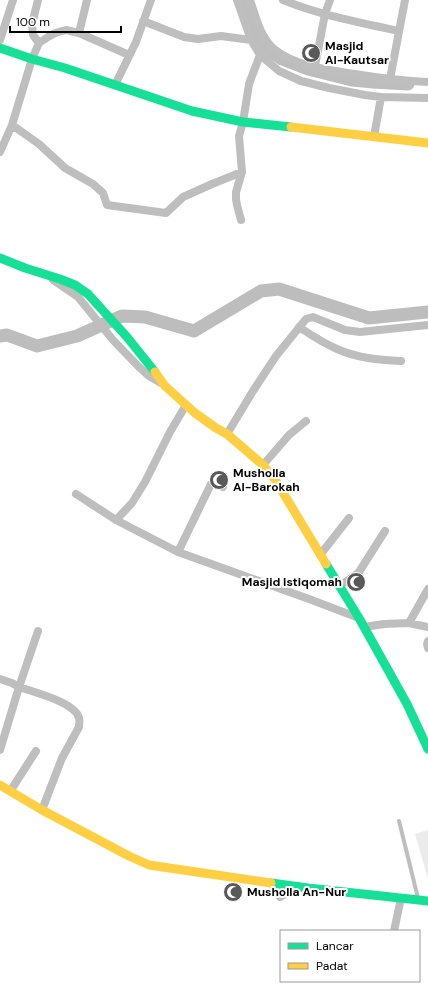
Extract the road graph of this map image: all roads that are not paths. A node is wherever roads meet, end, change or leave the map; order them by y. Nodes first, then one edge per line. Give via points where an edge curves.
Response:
1 (13, 0) edge
2 (38, 0) edge
3 (87, 0) edge
4 (151, 0) edge
5 (237, 0) edge
6 (250, 0) edge
7 (283, 0) edge
8 (330, 0) edge
9 (405, 0) edge
10 (325, 14) junction
11 (143, 21) junction
12 (399, 31) junction
13 (79, 33) junction
14 (0, 40) edge
15 (251, 40) junction
16 (39, 43) junction
17 (0, 48) edge
18 (129, 55) junction
19 (260, 55) junction
20 (32, 59) junction
21 (314, 66) junction
22 (390, 79) junction
23 (428, 80) edge
24 (115, 85) junction
25 (381, 97) junction
26 (428, 98) edge
27 (243, 122) junction
28 (12, 125) junction
29 (374, 137) junction
30 (428, 143) edge
31 (0, 152) edge
32 (242, 172) junction
33 (241, 220) dead end
34 (0, 258) edge
35 (43, 274) junction
36 (428, 325) edge
37 (299, 327) junction
38 (401, 361) dead end
39 (165, 386) junction
40 (186, 405) junction
41 (306, 422) dead end
42 (227, 434) junction
43 (263, 465) junction
44 (223, 487) dead end
45 (76, 494) dead end
46 (349, 518) dead end
47 (116, 520) junction
48 (385, 531) dead end
49 (178, 552) junction
50 (320, 555) junction
51 (339, 586) junction
52 (428, 589) edge
53 (359, 618) junction
54 (409, 623) junction
55 (364, 627) junction
56 (428, 627) edge
57 (38, 631) dead end
58 (428, 641) edge
59 (428, 648) edge
60 (0, 678) edge
61 (19, 687) junction
62 (428, 749) edge
63 (0, 750) edge
64 (36, 751) dead end
65 (0, 785) edge
66 (11, 790) junction
67 (42, 810) junction
68 (399, 821) dead end
69 (298, 886) junction
70 (280, 897) dead end
71 (401, 898) junction
72 (423, 901) edge
73 (394, 930) edge

1 - 14 street
2 - 16 street via 32,28 33,35
3 - 13 street
4 - 11 street
5 - 15 street
6 - 21 street via 263,34 274,48 291,59
7 - 10 street
8 - 10 street
9 - 12 street
10 - 12 street
10 - 21 street
11 - 15 street via 198,40 221,36
11 - 18 street
12 - 22 street
13 - 16 street via 66,30
13 - 18 street
15 - 19 street
16 - 20 street
17 - 20 street
18 - 24 street
19 - 25 street via 279,71 301,81
19 - 27 street via 249,84
20 - 24 street
20 - 28 street
21 - 22 street
22 - 23 street
24 - 27 street via 192,111
25 - 26 street
25 - 29 street
27 - 29 street
27 - 32 street via 239,136
28 - 31 street
28 - 32 street via 39,144 65,168 98,188 103,193 107,205 166,213 183,197
29 - 30 street
32 - 33 street via 236,192 236,205
34 - 35 street
35 - 39 street via 78,297 138,366
35 - 39 street via 75,285 88,294 127,337
36 - 37 street via 360,332 344,330 313,317 306,319
37 - 38 street via 337,349 353,355
37 - 42 street via 276,356
39 - 40 street
40 - 42 street
40 - 47 street via 145,482 132,503
41 - 43 street via 289,435
42 - 43 street
43 - 50 street via 276,481
44 - 49 street via 211,484
45 - 47 street
46 - 50 street
47 - 49 street
48 - 51 street via 358,572
49 - 53 street
50 - 51 street
51 - 53 street
52 - 54 street
53 - 55 street
54 - 55 street
54 - 56 street
55 - 62 street via 408,704
57 - 61 street
58 - 59 street
60 - 61 street
61 - 63 street
61 - 67 street via 60,701 79,718 78,728 62,758
64 - 66 street
65 - 66 street
66 - 67 street
67 - 69 street via 149,865
68 - 72 lane
69 - 70 street
69 - 71 street
71 - 72 street
71 - 73 street

